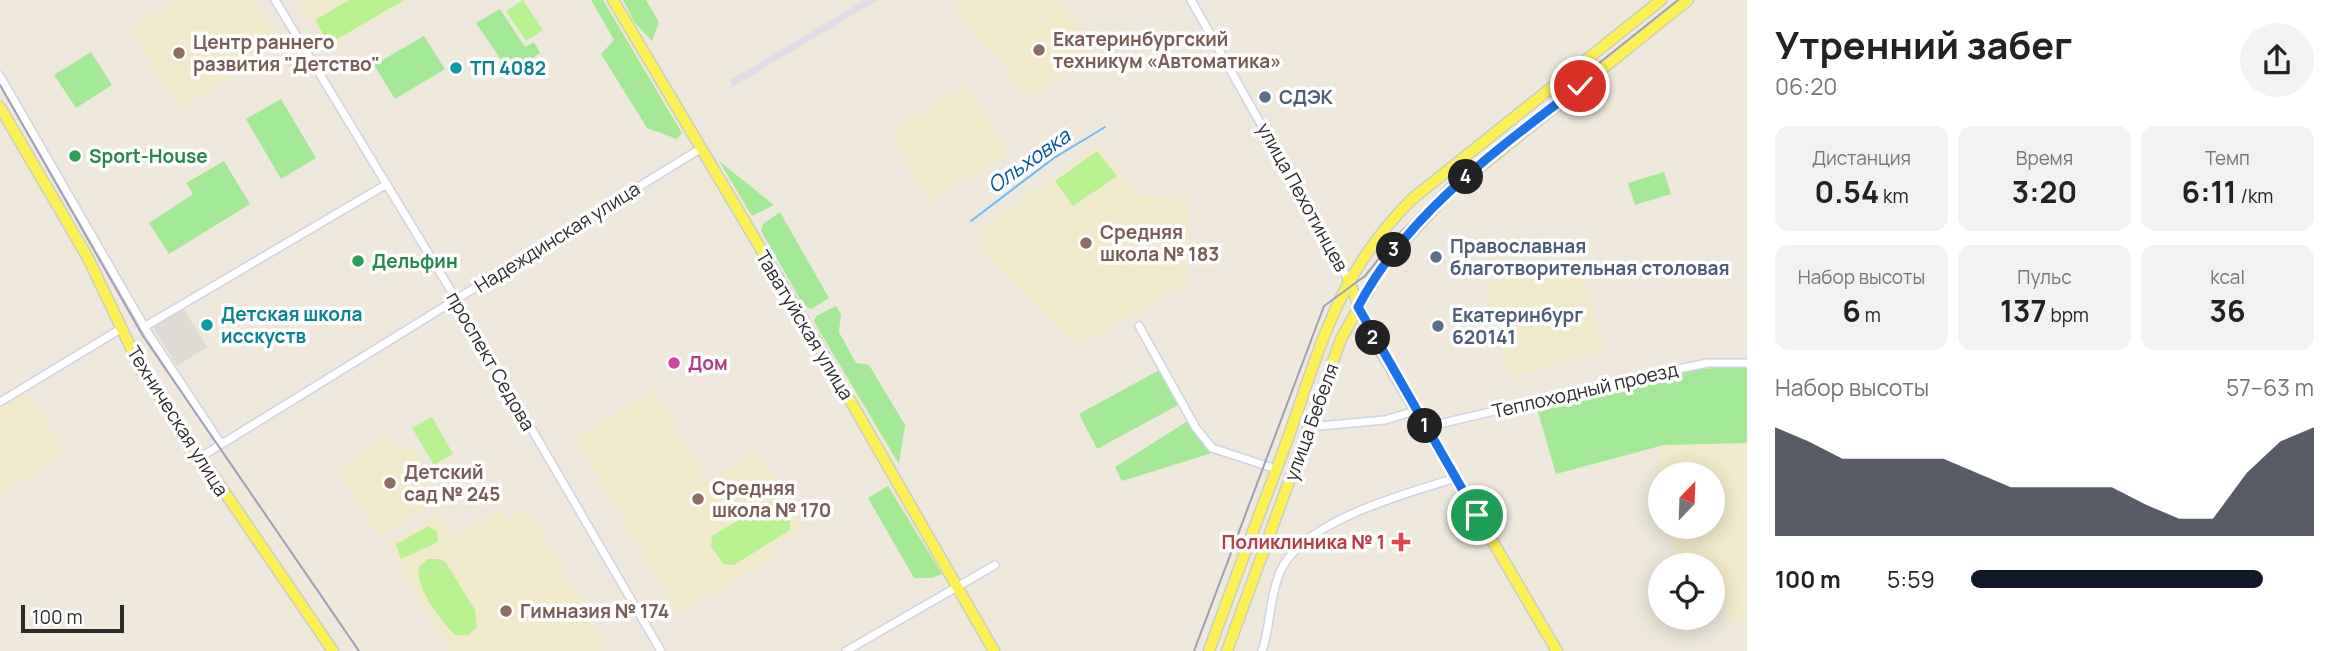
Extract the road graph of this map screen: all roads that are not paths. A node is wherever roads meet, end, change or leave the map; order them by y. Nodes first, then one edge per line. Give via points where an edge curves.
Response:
1 (275, 0) edge
2 (613, 0) edge
3 (1191, 0) edge
4 (1661, 0) edge
5 (1689, 0) edge
6 (0, 76) edge
7 (0, 107) edge
8 (700, 149) junction
9 (387, 184) junction
10 (1348, 279) junction
11 (456, 299) junction
12 (1358, 307) junction
13 (1139, 326) dead end
14 (144, 327) junction
15 (122, 328) junction
16 (1747, 363) edge
17 (0, 402) edge
18 (1415, 411) junction
19 (1308, 427) junction
20 (1426, 427) junction
21 (221, 444) junction
22 (199, 458) junction
23 (1276, 469) junction
24 (1456, 478) junction
25 (995, 565) dead end
26 (957, 585) junction
27 (333, 651) edge
28 (661, 651) edge
29 (846, 651) edge
30 (994, 651) edge
31 (1209, 651) edge
32 (1227, 651) edge
33 (1262, 651) edge
34 (1557, 651) edge

1 - 9 street, проспект Седова
2 - 8 main road, Таватуйская улица
3 - 10 street, улица Пехотинцев
4 - 10 main road, улица Бебеля via 1412,199 1386,225
5 - 12 main road, улица Бебеля via 1449,192 1384,263
6 - 14 street
7 - 15 main road, Техническая улица via 88,258
8 - 11 street, Надеждинская улица
8 - 26 main road, Таватуйская улица
9 - 11 street, проспект Седова
9 - 14 street
10 - 12 main road, улица Пехотинцев
10 - 23 main road, улица Бебеля
11 - 21 street, Надеждинская улица
11 - 28 street, проспект Седова
12 - 18 main road, улица Пехотинцев
12 - 19 main road, улица Бебеля
13 - 23 street via 1212,449
14 - 21 street
15 - 17 street
15 - 22 main road, Техническая улица via 142,371
16 - 20 street, Теплоходный проезд via 1708,363 1648,374
18 - 19 street
18 - 20 main road, улица Пехотинцев
19 - 32 main road, улица Бебеля
20 - 24 main road, улица Пехотинцев
21 - 22 street, Надеждинская улица
22 - 27 main road, Техническая улица
23 - 31 main road, улица Бебеля
24 - 33 street via 1357,513 1308,536 1280,572
24 - 34 main road, улица Пехотинцев
25 - 26 street
26 - 29 street
26 - 30 main road, Таватуйская улица

